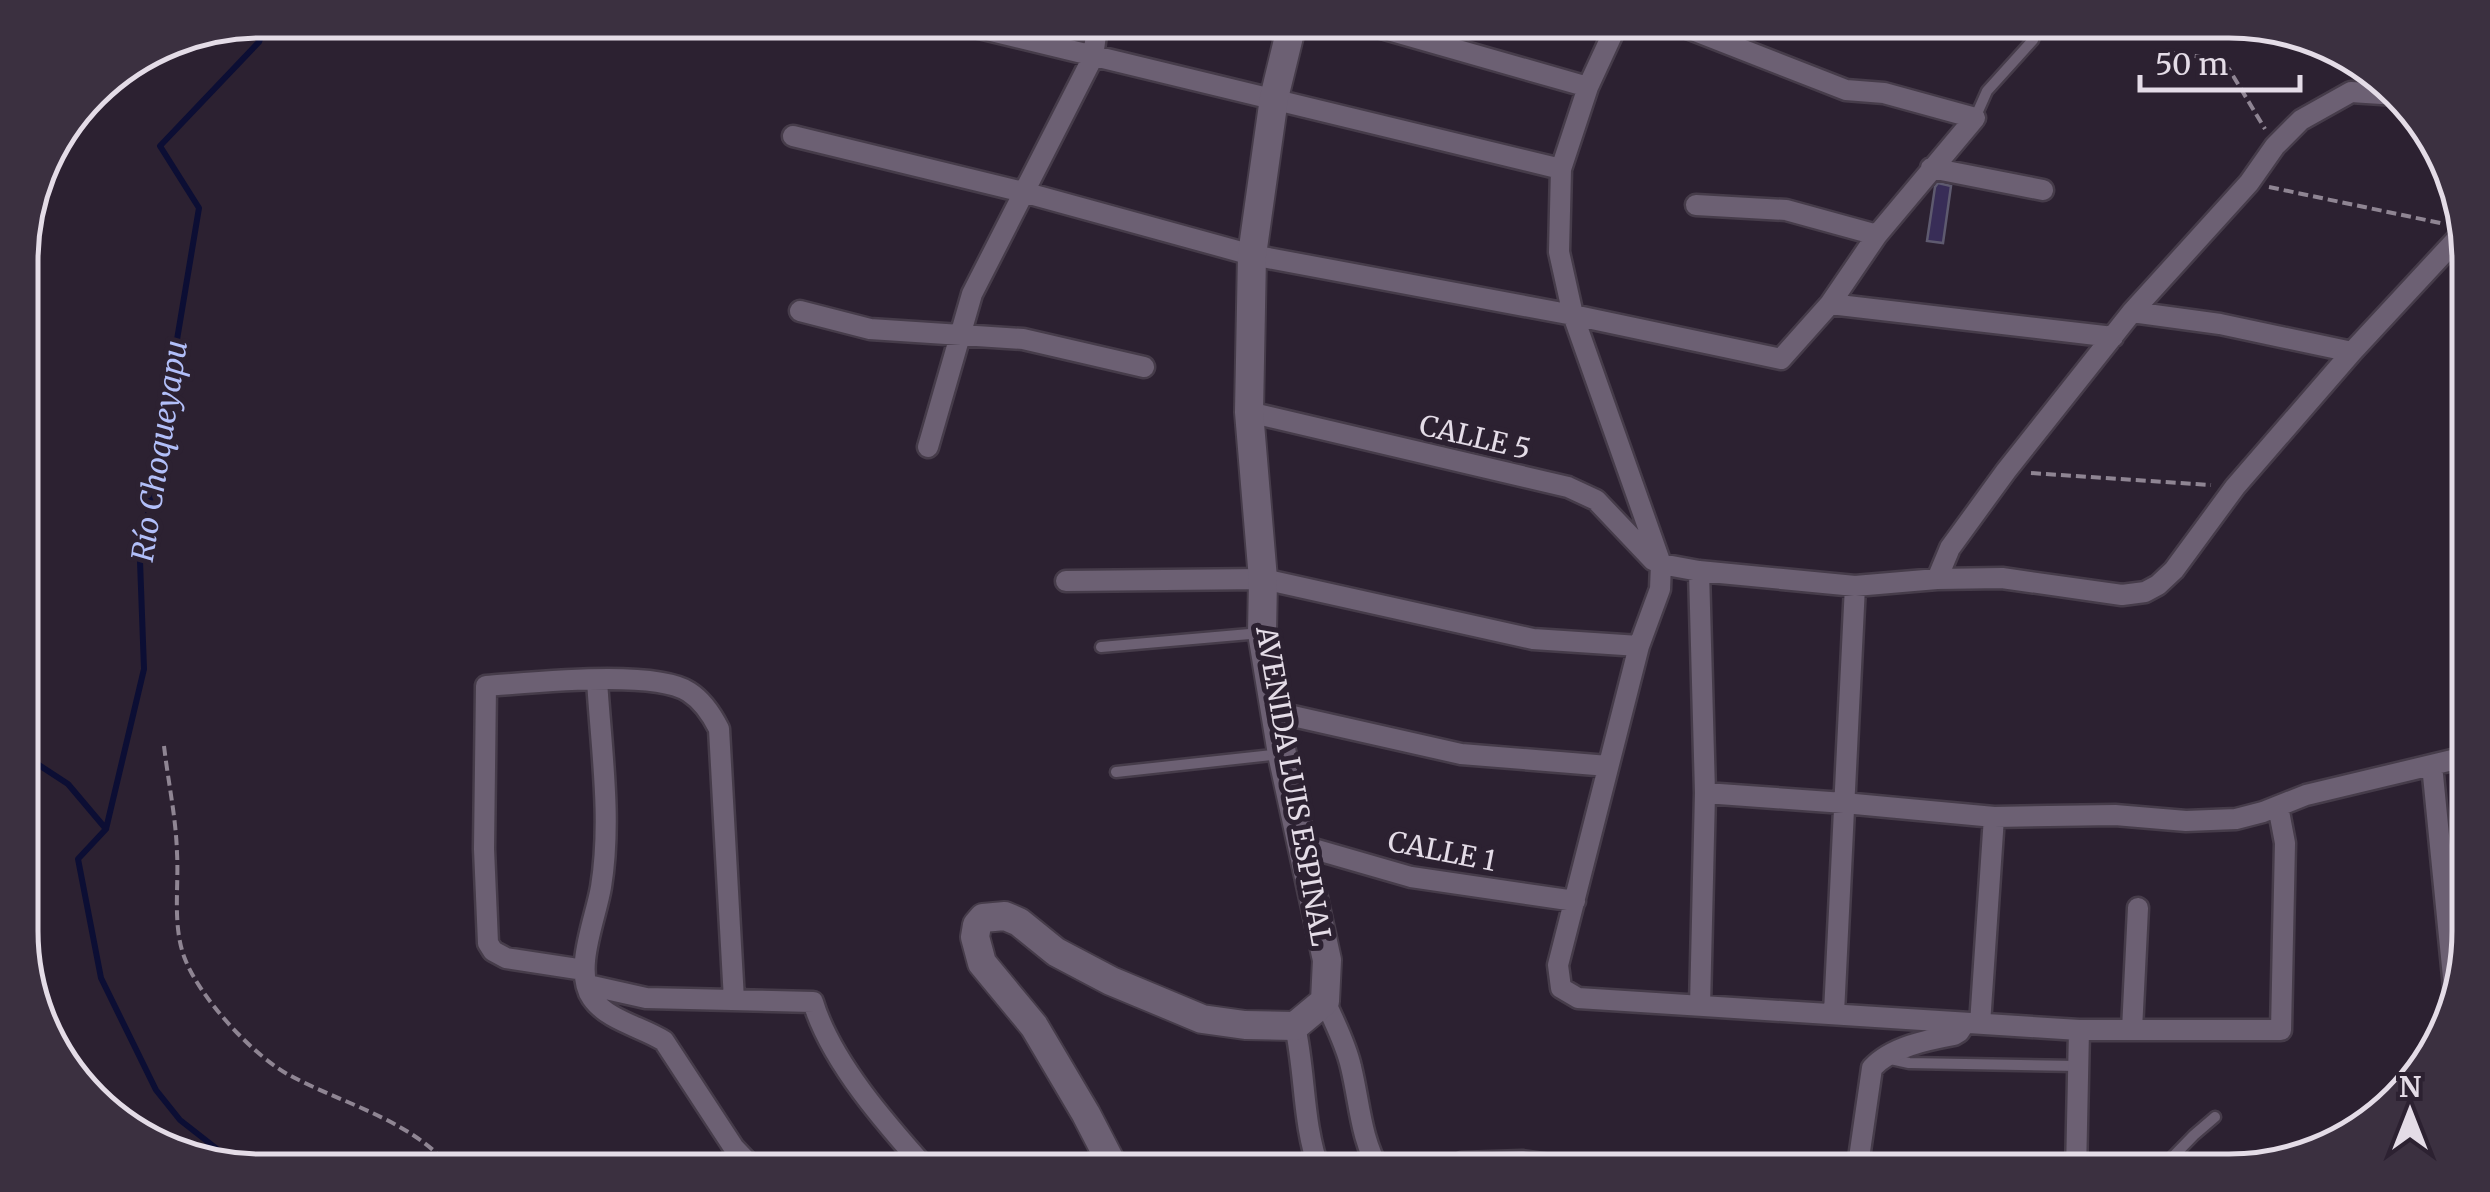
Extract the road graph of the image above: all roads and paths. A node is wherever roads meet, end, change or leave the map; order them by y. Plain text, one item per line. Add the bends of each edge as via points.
1 (1018, 38) edge
2 (1096, 38) edge
3 (1289, 38) edge
4 (1417, 38) edge
5 (1611, 38) edge
6 (1714, 38) edge
7 (2034, 38) edge
8 (2165, 52) dead end
9 (1093, 57) junction
10 (1588, 87) junction
11 (2376, 94) edge
12 (1274, 98) junction
13 (1974, 118) junction
14 (792, 136) dead end
15 (2274, 146) junction
16 (1932, 168) junction
17 (1561, 169) junction
18 (2249, 183) junction
19 (2044, 190) dead end
20 (1023, 192) junction
21 (1696, 205) dead end
22 (2449, 224) edge
23 (1876, 235) junction
24 (2451, 245) edge
25 (1252, 255) junction
26 (1830, 304) junction
27 (800, 310) dead end
28 (2132, 312) junction
29 (1573, 315) junction
30 (960, 335) junction
31 (2112, 337) junction
32 (2352, 352) junction
33 (1144, 368) dead end
34 (1249, 412) junction
35 (928, 447) dead end
36 (2006, 471) junction
37 (2235, 487) junction
38 (1661, 564) junction
39 (1699, 571) junction
40 (1263, 578) junction
41 (1937, 579) junction
42 (1066, 581) dead end
43 (1855, 586) junction
44 (1262, 632) junction
45 (1638, 646) junction
46 (1101, 647) dead end
47 (596, 680) junction
48 (1276, 712) junction
49 (164, 746) dead end
50 (1282, 754) junction
51 (2452, 760) edge
52 (2432, 764) junction
53 (1608, 766) junction
54 (1116, 772) dead end
55 (1705, 793) junction
56 (1844, 803) junction
57 (2278, 806) junction
58 (1994, 817) junction
59 (1300, 846) junction
60 (1575, 901) junction
61 (2138, 908) dead end
62 (2451, 958) edge
63 (586, 978) junction
64 (734, 1000) junction
65 (1325, 1001) junction
66 (1700, 1006) junction
67 (1834, 1013) junction
68 (1972, 1024) junction
69 (1295, 1026) junction
70 (2079, 1030) junction
71 (2132, 1030) junction
72 (1886, 1058) junction
73 (2078, 1066) junction
74 (2215, 1117) dead end
75 (437, 1154) edge
76 (740, 1154) edge
77 (914, 1154) edge
78 (1107, 1154) edge
79 (1315, 1154) edge
80 (1371, 1154) edge
81 (1859, 1154) edge
82 (2076, 1154) edge
83 (2176, 1154) edge

1 - 9 street
2 - 9 street
3 - 12 street, AVENIDA LUIS ESPINAL
4 - 10 street
5 - 10 street
6 - 13 street via 1846,90 1884,93
7 - 13 lane via 1986,91
8 - 15 path via 2209,58 2229,69
9 - 12 street
9 - 20 street
10 - 17 street
11 - 15 street via 2351,92 2301,120
12 - 17 street
12 - 25 street, AVENIDA LUIS ESPINAL
13 - 16 street
14 - 20 street
15 - 18 street
16 - 19 street
16 - 23 street
17 - 29 street via 1559,252
18 - 22 path
18 - 28 street
20 - 25 street
20 - 30 street via 972,294
21 - 23 street via 1786,210
23 - 26 street
24 - 32 street
25 - 29 street
25 - 34 street, AVENIDA LUIS ESPINAL
26 - 29 street via 1781,358
26 - 31 street
27 - 30 street via 870,330
28 - 31 street
28 - 32 street
29 - 38 street
30 - 33 street via 1023,339
30 - 35 street
31 - 36 street
32 - 37 street
34 - 38 street, CALLE 5 via 1568,487 1596,500
34 - 40 street, AVENIDA LUIS ESPINAL
36 - 37 path
36 - 41 street via 1957,537
37 - 41 street via 2174,570 2145,592 2122,595 2002,578
38 - 39 street
38 - 45 street via 1660,588
39 - 43 street
39 - 55 street
40 - 42 street
40 - 44 street, AVENIDA LUIS ESPINAL
40 - 45 street via 1533,639
41 - 43 street
43 - 56 street
44 - 46 lane
44 - 48 street, AVENIDA LUIS ESPINAL
45 - 53 street
47 - 63 street via 604,849
47 - 63 street via 486,686 488,943 506,958
47 - 64 street via 656,681 688,692 719,729
48 - 50 street, AVENIDA LUIS ESPINAL
48 - 53 street via 1462,754
49 - 75 path via 177,850 178,933 184,958 211,1002 288,1075 416,1137
50 - 54 lane
50 - 59 street, AVENIDA LUIS ESPINAL
51 - 52 street
52 - 57 street
52 - 62 street
53 - 60 street
55 - 56 street
55 - 66 street
56 - 58 street
56 - 67 street
57 - 58 street via 2236,819 2186,821
57 - 71 street via 2284,843 2282,1030
58 - 68 street
59 - 60 street, CALLE 1 via 1411,877
59 - 65 street, AVENIDA LUIS ESPINAL via 1326,960
60 - 66 street via 1558,965 1562,988 1578,998
61 - 71 street
63 - 64 street via 646,998
63 - 76 street via 591,997 606,1012 664,1041
64 - 77 street via 813,1002 846,1069
65 - 69 street
65 - 80 street via 1350,1064
66 - 67 street
67 - 68 street
68 - 70 street
68 - 72 street
69 - 78 street via 1202,1020 1097,974 1019,922 983,918 976,938 982,963 1034,1026
69 - 79 street
70 - 71 street
70 - 73 street
72 - 73 lane
72 - 81 street via 1870,1074
73 - 82 street
74 - 83 lane

